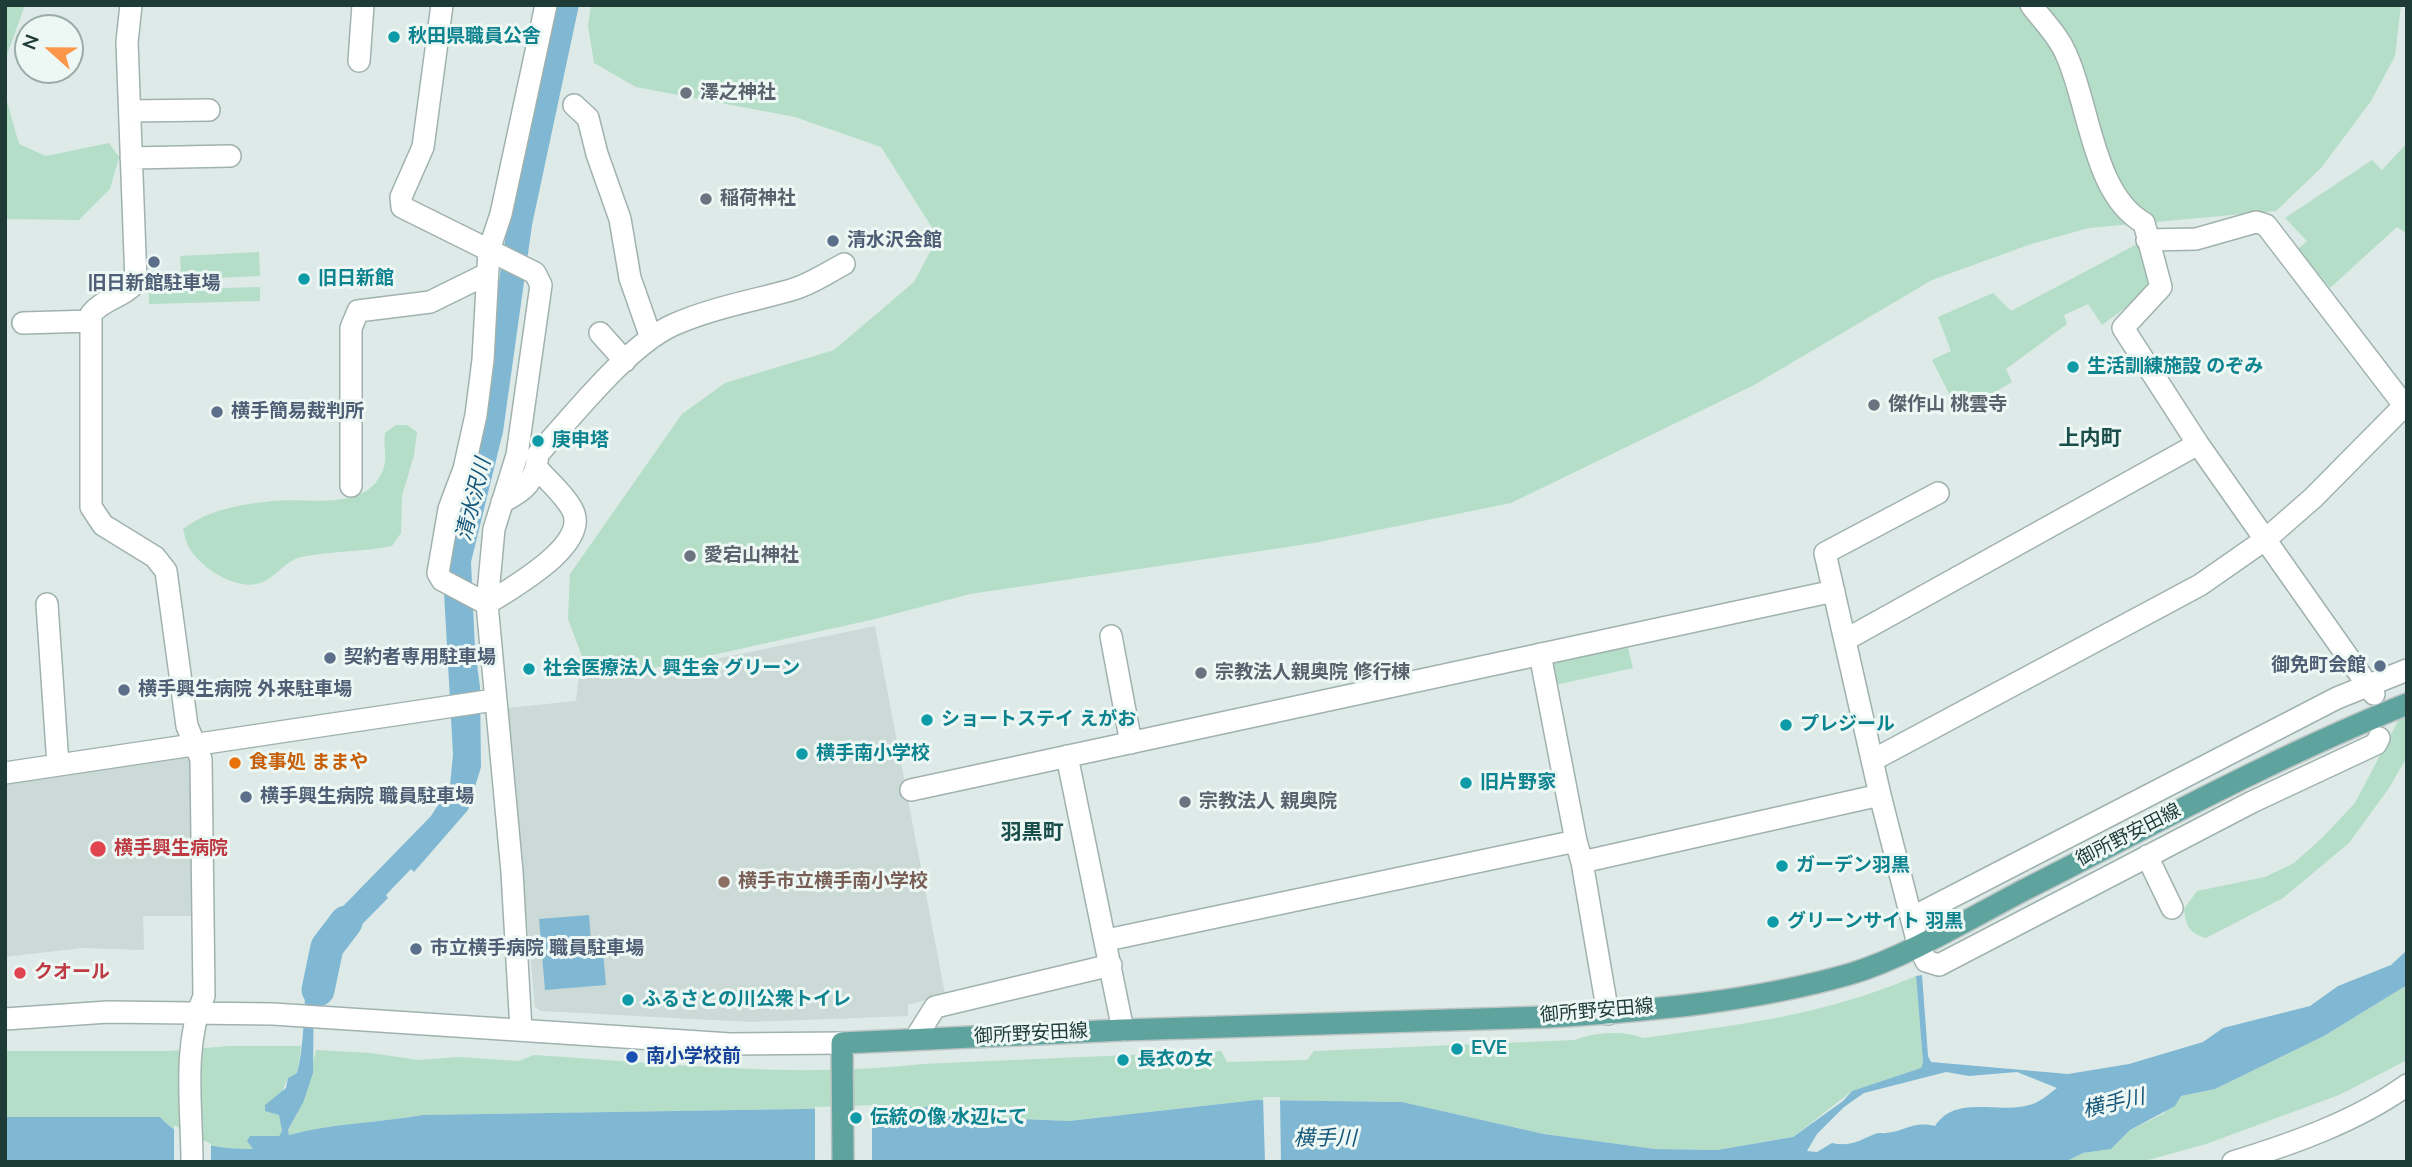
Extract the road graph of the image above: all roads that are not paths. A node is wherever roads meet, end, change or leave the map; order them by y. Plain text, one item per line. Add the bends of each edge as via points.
1 (131, 5) edge
2 (363, 5) edge
3 (442, 5) edge
4 (546, 5) edge
5 (2031, 5) edge
6 (359, 61) dead end
7 (574, 105) dead end
8 (209, 110) dead end
9 (130, 111) junction
10 (230, 156) dead end
11 (131, 158) junction
12 (2147, 240) junction
13 (493, 252) junction
14 (844, 264) dead end
15 (487, 274) junction
16 (91, 321) junction
17 (23, 323) dead end
18 (600, 332) dead end
19 (651, 338) junction
20 (625, 361) junction
21 (2406, 406) edge
22 (2198, 444) junction
23 (537, 468) junction
24 (351, 486) dead end
25 (1938, 493) dead end
26 (502, 502) junction
27 (2266, 539) junction
28 (1834, 591) junction
29 (482, 601) junction
30 (47, 604) dead end
31 (1111, 636) dead end
32 (1845, 639) junction
33 (1541, 654) junction
34 (2407, 670) edge
35 (2371, 690) junction
36 (489, 701) junction
37 (2407, 704) edge
38 (2379, 738) dead end
39 (195, 742) junction
40 (1131, 743) junction
41 (1067, 756) junction
42 (1873, 760) junction
43 (58, 765) junction
44 (5, 773) edge
45 (911, 790) dead end
46 (1880, 795) junction
47 (1576, 841) junction
48 (2147, 856) junction
49 (1582, 862) junction
50 (2172, 908) dead end
51 (1913, 917) junction
52 (1107, 940) junction
53 (1918, 944) junction
54 (1111, 965) junction
55 (197, 1012) junction
56 (1608, 1013) junction
57 (5, 1018) edge
58 (521, 1030) junction
59 (1123, 1030) junction
60 (915, 1039) junction
61 (842, 1043) junction
62 (2407, 1085) edge
63 (192, 1162) edge
64 (843, 1162) edge
65 (2234, 1162) edge

1 - 9 street
2 - 6 street
3 - 13 street via 423,147 401,197 402,207
4 - 13 street
5 - 12 street via 2066,52 2101,161 2127,214 2144,223
7 - 19 street via 588,118 620,219 630,278
8 - 9 street
9 - 11 street
10 - 11 street
11 - 16 street via 136,282 126,295 100,303
12 - 21 street via 2196,239 2256,222 2266,225
12 - 22 street via 2161,286 2123,328
13 - 15 street
13 - 26 street via 535,273 541,285 517,455
14 - 19 street via 793,289 748,299
15 - 24 street via 430,302 358,311 351,328
15 - 29 street via 476,415 449,509 439,581
16 - 17 street
16 - 39 street via 92,507 103,526 155,557 166,571 187,726
18 - 20 street
19 - 20 street
20 - 23 street via 538,454
21 - 27 street
22 - 27 street
22 - 32 street
23 - 26 street via 526,490
23 - 29 street via 574,511 569,540 552,560
25 - 28 street via 1825,553
26 - 29 street
27 - 35 street
27 - 42 street via 2200,585
28 - 32 street
28 - 33 street
29 - 36 street
30 - 43 street
31 - 40 street
32 - 42 street
33 - 40 street
33 - 47 street
34 - 35 street
35 - 51 street via 2208,763
36 - 39 street
36 - 58 street via 512,872
37 - 53 main road, 御所野安田線 via 2318,740
38 - 48 street via 2376,744
39 - 43 street
39 - 55 street via 201,759 204,996
40 - 41 street
41 - 45 street
41 - 52 street
42 - 46 street
43 - 44 street
46 - 49 street
46 - 51 street
47 - 49 street
47 - 52 street
48 - 50 street
48 - 53 street via 1939,965 1926,961
49 - 56 street
51 - 53 street
52 - 54 street
53 - 56 main road, 御所野安田線 via 1852,973 1803,985
54 - 59 street
54 - 60 street via 935,1007
55 - 57 street
55 - 58 street
55 - 63 street via 191,1058
56 - 59 main road, 御所野安田線
58 - 61 street via 730,1044
59 - 60 main road, 御所野安田線
60 - 61 main road, 御所野安田線
61 - 64 main road
62 - 65 street via 2380,1104

